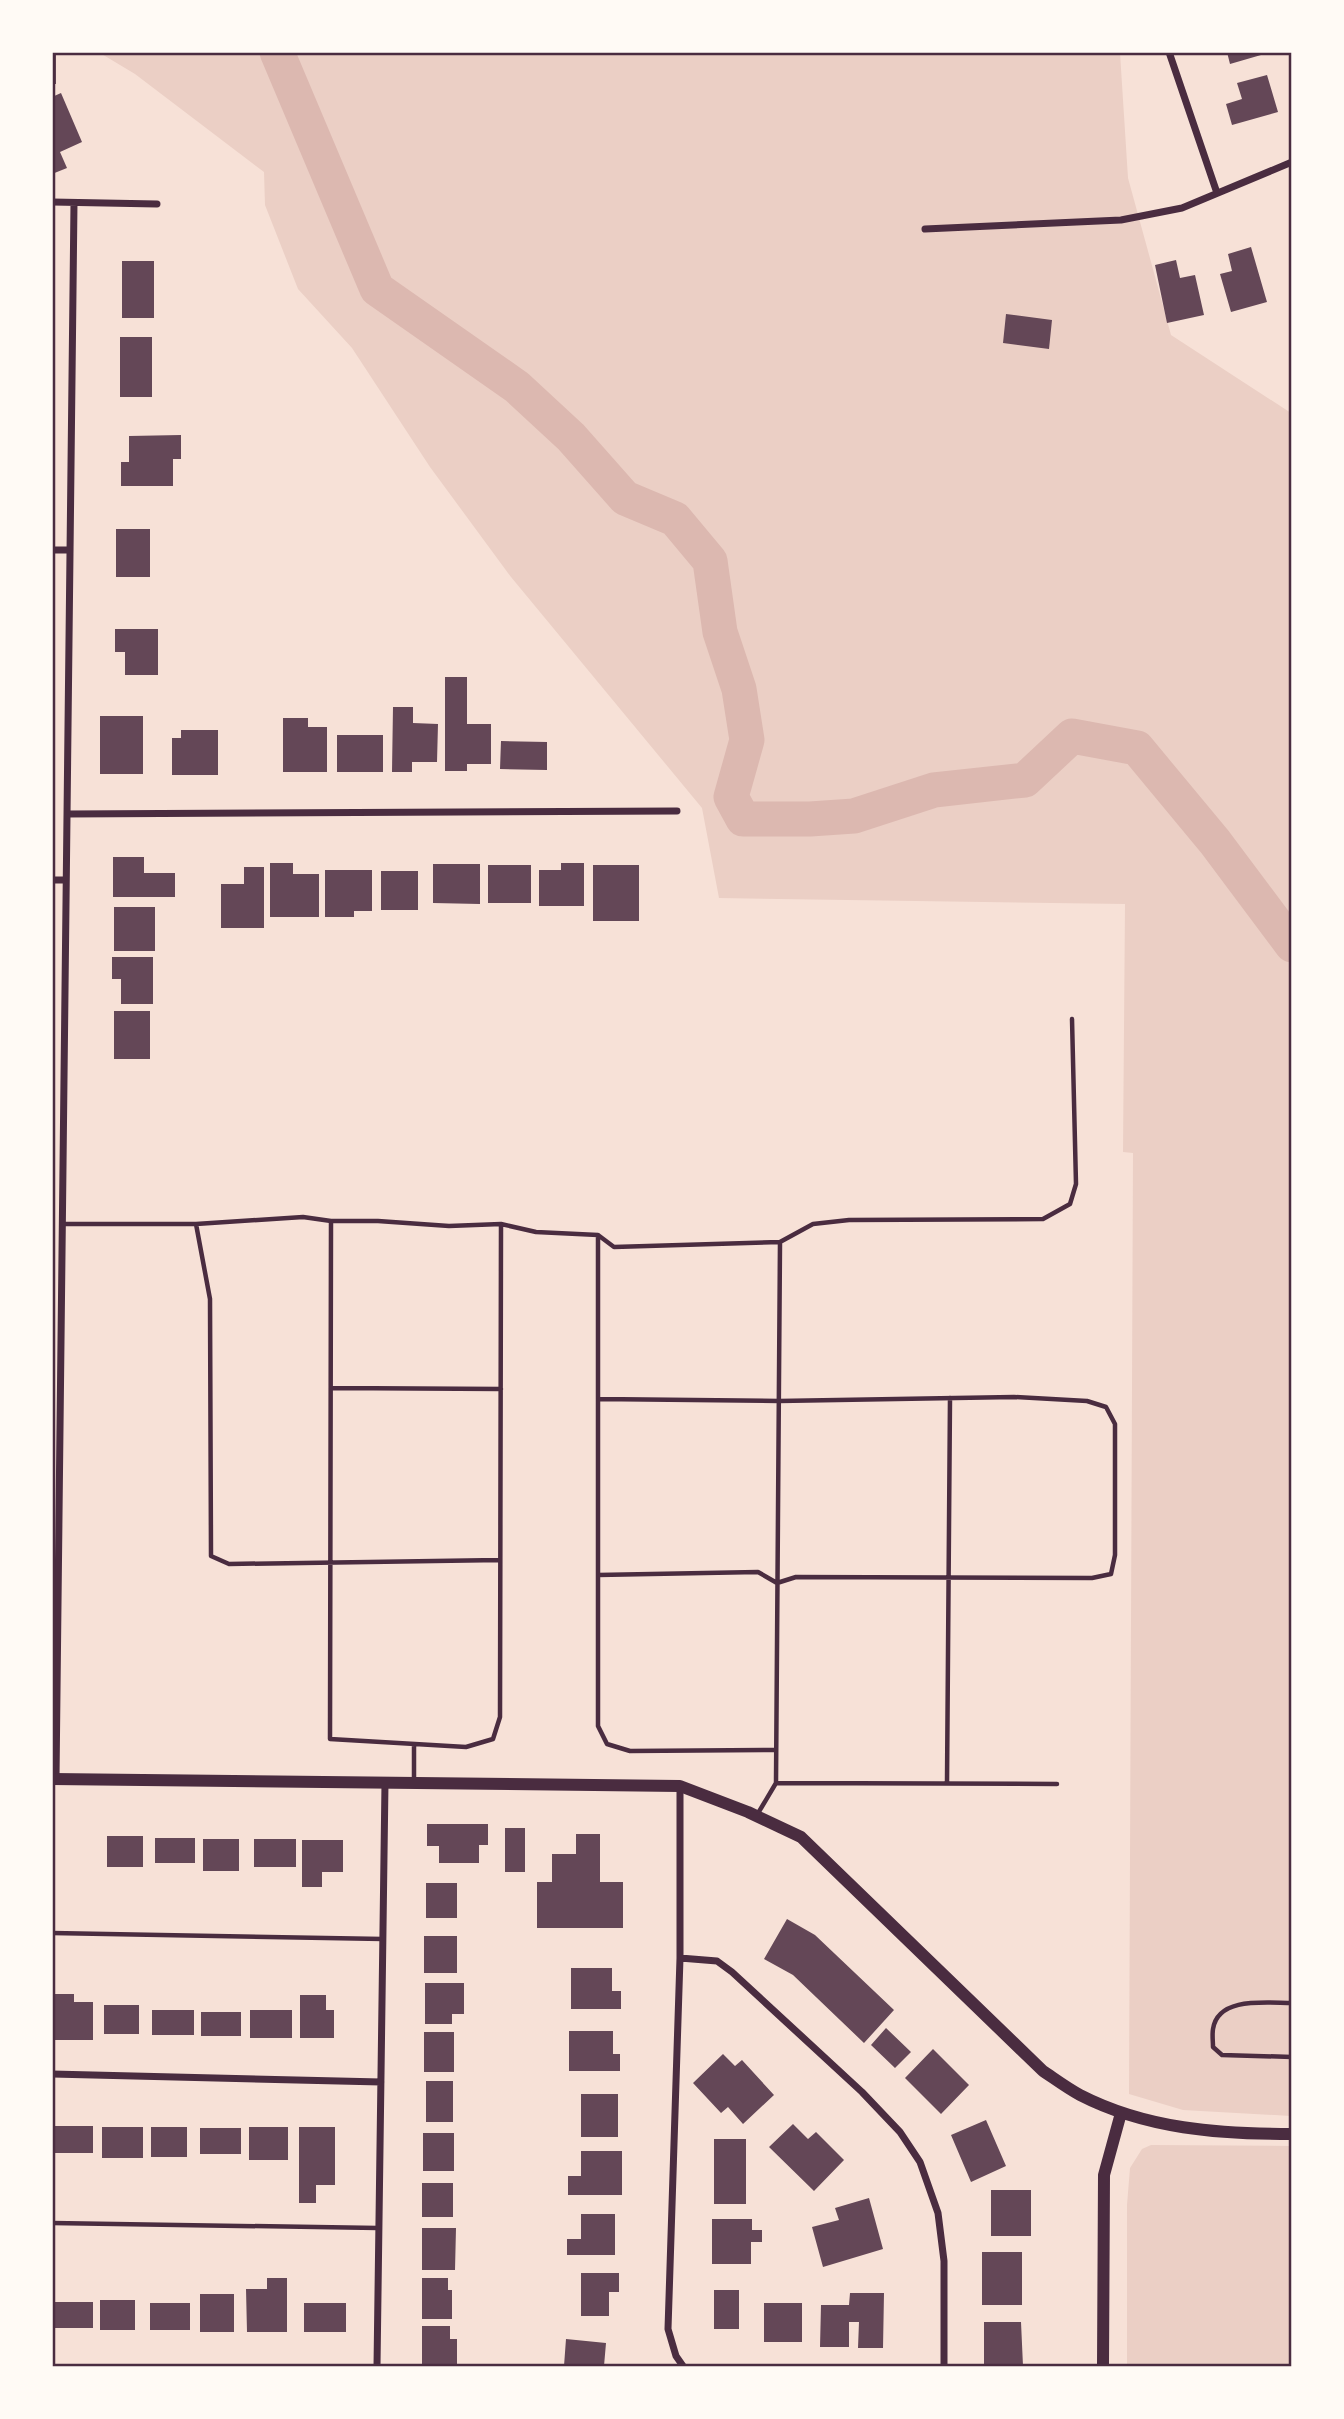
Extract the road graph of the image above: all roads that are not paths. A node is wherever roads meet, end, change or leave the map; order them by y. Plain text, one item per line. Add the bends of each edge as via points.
1 (1169, 52) edge
2 (1292, 162) edge
3 (1217, 193) junction
4 (52, 202) edge
5 (74, 202) junction
6 (158, 204) dead end
7 (925, 229) dead end
8 (52, 550) edge
9 (71, 551) junction
10 (677, 811) dead end
11 (67, 814) junction
12 (52, 880) edge
13 (66, 880) junction
14 (1072, 1019) dead end
15 (331, 1221) junction
16 (52, 1224) edge
17 (62, 1224) junction
18 (197, 1224) junction
19 (501, 1224) junction
20 (598, 1235) junction
21 (779, 1242) junction
22 (331, 1388) junction
23 (501, 1389) junction
24 (950, 1398) junction
25 (598, 1399) junction
26 (779, 1401) junction
27 (56, 1508) edge
28 (500, 1560) junction
29 (330, 1562) junction
30 (598, 1575) junction
31 (949, 1577) junction
32 (777, 1583) junction
33 (414, 1744) junction
34 (776, 1750) junction
35 (54, 1779) edge
36 (385, 1783) junction
37 (414, 1783) junction
38 (776, 1783) junction
39 (947, 1783) junction
40 (1057, 1784) dead end
41 (680, 1786) junction
42 (757, 1816) junction
43 (52, 1933) edge
44 (383, 1939) junction
45 (680, 1958) junction
46 (1292, 2003) edge
47 (1292, 2057) edge
48 (52, 2074) edge
49 (381, 2082) junction
50 (1121, 2113) junction
51 (1292, 2134) edge
52 (52, 2223) edge
53 (379, 2228) junction
54 (377, 2367) edge
55 (683, 2367) edge
56 (944, 2367) edge
57 (1103, 2367) edge

1 - 3 street
2 - 3 street
3 - 7 street via 1182,208 1121,220
4 - 5 street
5 - 6 street
5 - 9 street
8 - 9 street
9 - 11 street
10 - 11 street
11 - 13 street
12 - 13 street
13 - 17 street
14 - 21 lane via 1076,1184 1070,1204 1042,1219 813,1224
15 - 18 lane via 303,1217
15 - 19 lane
15 - 22 lane
16 - 17 street
17 - 18 lane
17 - 27 street
18 - 29 lane via 210,1299 211,1556 229,1564
19 - 20 lane via 536,1232
19 - 23 lane
20 - 21 lane via 614,1247
20 - 25 lane
21 - 26 lane
22 - 23 lane
22 - 29 lane
23 - 28 lane
24 - 26 lane
24 - 31 lane
24 - 31 lane via 1087,1401 1107,1408 1115,1424 1115,1555 1111,1574 1092,1578
25 - 26 lane
25 - 30 lane
26 - 32 lane
27 - 35 street
28 - 29 lane
28 - 33 lane via 500,1717 492,1739 466,1747
29 - 33 lane via 330,1739
30 - 32 lane via 758,1572
30 - 34 lane via 598,1726 607,1744 629,1751
31 - 32 lane via 796,1577
31 - 39 lane
32 - 34 lane
33 - 37 lane
34 - 38 lane
35 - 36 street
36 - 37 street
36 - 44 street
37 - 41 street
38 - 39 lane
38 - 42 lane
39 - 40 lane
41 - 42 street
41 - 45 street
42 - 50 street via 801,1837 1043,2071 1078,2094
43 - 44 lane
44 - 49 street
45 - 55 street via 667,2329
45 - 56 street via 717,1961 732,1972 862,2092 900,2132 920,2162 938,2213 944,2261
46 - 47 lane via 1239,2004 1221,2012 1213,2028 1213,2047 1222,2054
48 - 49 street
49 - 53 street
50 - 51 street via 1234,2134
50 - 57 street via 1104,2175
52 - 53 lane
53 - 54 street

